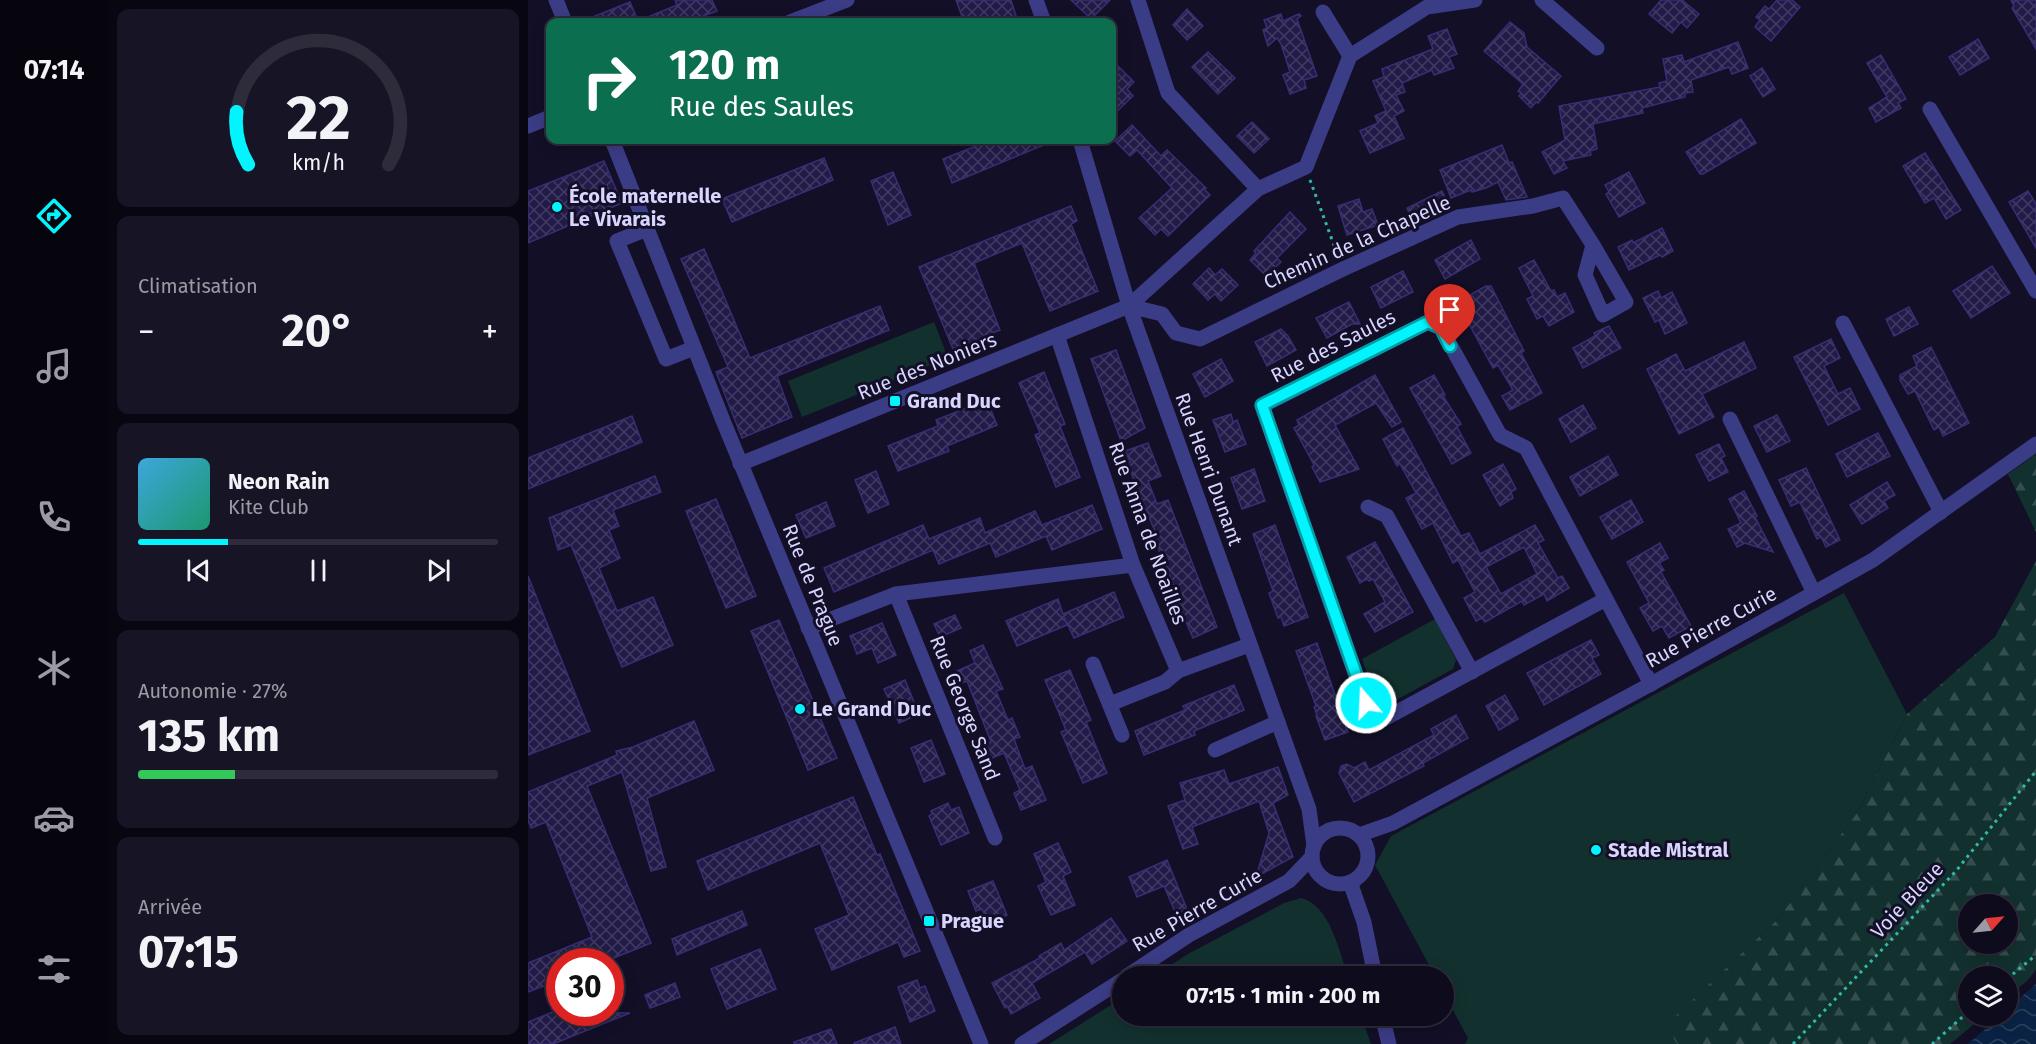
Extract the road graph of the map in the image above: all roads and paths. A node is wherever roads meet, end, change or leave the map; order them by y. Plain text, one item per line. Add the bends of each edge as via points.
1 (556, 0) edge
2 (844, 0) edge
3 (1036, 0) edge
4 (1138, 0) edge
5 (1475, 0) edge
6 (1542, 0) edge
7 (1323, 12) dead end
8 (563, 18) edge
9 (800, 18) edge
10 (1043, 18) edge
11 (1597, 48) dead end
12 (1350, 56) junction
13 (1930, 109) dead end
14 (546, 119) edge
15 (528, 126) edge
16 (614, 144) edge
17 (1081, 144) edge
18 (1306, 168) junction
19 (1258, 189) junction
20 (647, 229) junction
21 (1593, 244) dead end
22 (1343, 269) junction
23 (2036, 291) edge
24 (1129, 306) junction
25 (1843, 323) dead end
26 (1057, 336) junction
27 (694, 348) junction
28 (1730, 419) dead end
29 (2036, 444) edge
30 (740, 464) junction
31 (1368, 507) dead end
32 (1941, 512) junction
33 (1133, 565) junction
34 (1814, 593) junction
35 (896, 594) junction
36 (1606, 599) junction
37 (808, 628) junction
38 (1250, 645) junction
39 (1093, 663) dead end
40 (1178, 671) junction
41 (1472, 672) junction
42 (1651, 684) junction
43 (1110, 704) junction
44 (1278, 722) junction
45 (1122, 735) dead end
46 (1215, 750) dead end
47 (2036, 771) edge
48 (1310, 809) junction
49 (1393, 823) junction
50 (1330, 829) junction
51 (1359, 835) junction
52 (995, 838) dead end
53 (1313, 851) junction
54 (1368, 851) junction
55 (1323, 878) junction
56 (1289, 881) junction
57 (1350, 882) junction
58 (2036, 955) edge
59 (1142, 966) edge
60 (1373, 966) edge
61 (2018, 970) edge
62 (1112, 986) edge
63 (1958, 1021) edge
64 (1384, 1026) edge
65 (981, 1044) edge
66 (1022, 1044) edge
67 (1389, 1044) edge
68 (1793, 1044) edge
69 (1932, 1044) edge

1 - 8 street
2 - 9 street
3 - 10 street
4 - 19 street via 1168,93
5 - 12 street via 1426,7
6 - 11 street
7 - 12 street
12 - 18 street
13 - 23 street
14 - 15 street
16 - 20 street, Rue de Prague
17 - 24 street, Rue Henri Dunant
18 - 19 street, Rue des Noniers
18 - 22 path
19 - 24 street, Rue des Noniers
20 - 27 street, Rue de Prague
20 - 27 street via 617,241 666,359
21 - 22 street, Chemin de la Chapelle via 1563,198 1458,217
22 - 24 street, Chemin de la Chapelle via 1200,339 1176,333 1162,314
24 - 26 street, Rue des Noniers
24 - 38 street, Rue Henri Dunant
25 - 32 street
26 - 30 street, Rue des Noniers
26 - 33 street, Rue Anna de Noailles
27 - 30 street, Rue de Prague
28 - 34 street
29 - 32 street, Rue Pierre Curie
30 - 37 street, Rue de Prague
31 - 41 street via 1387,516
32 - 34 street, Rue Pierre Curie via 1873,560
33 - 35 street
33 - 40 street, Rue Anna de Noailles
34 - 42 street, Rue Pierre Curie
35 - 37 street
35 - 52 street, Rue George Sand
36 - 41 street, Rue des Saules
36 - 41 street, Rue des Saules via 1526,448 1500,435 1441,328 1428,322 1262,405 1373,725
36 - 42 street, Rue des Saules
37 - 65 street, Rue de Prague
38 - 40 street
38 - 44 street, Rue Henri Dunant
39 - 43 street
40 - 43 street via 1165,682
42 - 49 street, Rue Pierre Curie
43 - 45 street
44 - 46 street
44 - 48 street, Rue Henri Dunant
47 - 68 path, Voie Bleue via 1956,871
48 - 50 street, Rue Henri Dunant
48 - 53 street, Rue Henri Dunant
49 - 51 street, Rue Pierre Curie
49 - 54 street, Rue Pierre Curie
50 - 51 street via 1345,828
50 - 53 street via 1323,833
51 - 54 street
53 - 55 street via 1314,865
53 - 56 street, Rue Pierre Curie
54 - 57 street via 1364,870
55 - 56 street, Rue Pierre Curie
55 - 57 street via 1332,883
56 - 59 street, Rue Pierre Curie via 1189,935
57 - 60 street
58 - 61 path
62 - 66 street, Rue Pierre Curie
63 - 69 path
64 - 67 street

